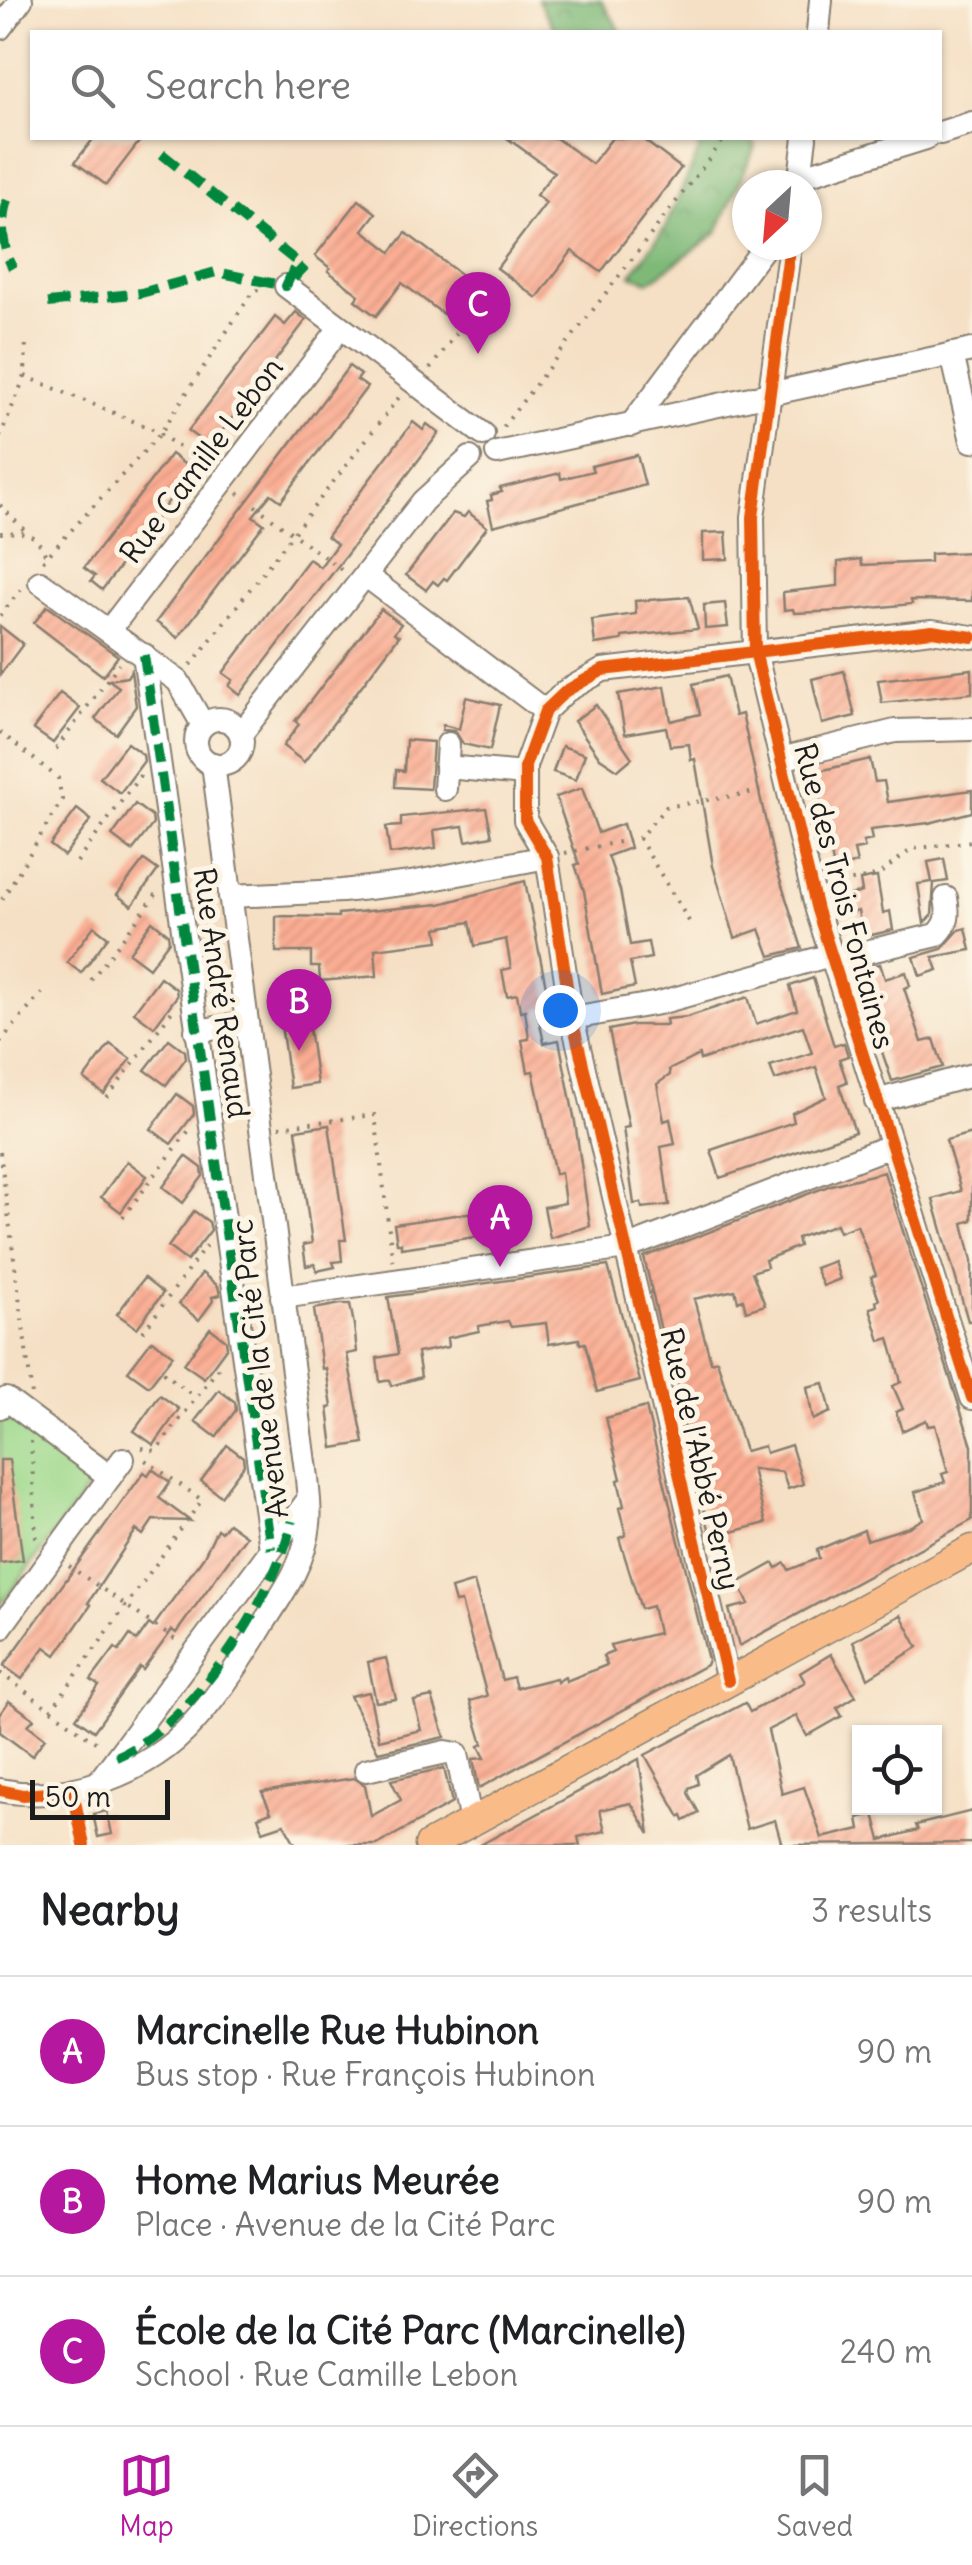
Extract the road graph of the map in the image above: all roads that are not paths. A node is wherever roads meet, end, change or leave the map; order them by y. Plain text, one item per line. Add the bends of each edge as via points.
1 (21, 0) edge
2 (821, 0) edge
3 (0, 28) edge
4 (818, 30) edge
5 (972, 123) edge
6 (942, 132) edge
7 (805, 140) edge
8 (920, 140) edge
9 (801, 170) edge
10 (822, 173) edge
11 (755, 260) edge
12 (788, 260) edge
13 (286, 286) road end
14 (340, 328) junction
15 (962, 352) edge
16 (769, 394) junction
17 (631, 425) junction
18 (491, 442) junction
19 (972, 442) edge
20 (362, 579) junction
21 (33, 580) road end
22 (110, 630) junction
23 (972, 637) edge
24 (138, 651) junction
25 (755, 651) junction
26 (546, 711) junction
27 (203, 725) junction
28 (972, 729) edge
29 (240, 734) junction
30 (781, 759) junction
31 (213, 764) junction
32 (446, 767) dead end
33 (524, 774) junction
34 (546, 857) junction
35 (230, 896) junction
36 (946, 898) dead end
37 (832, 958) junction
38 (572, 1018) junction
39 (247, 1024) junction
40 (196, 1031) junction
41 (972, 1075) edge
42 (876, 1101) junction
43 (890, 1146) junction
44 (626, 1248) junction
45 (282, 1296) junction
46 (241, 1338) joint
47 (972, 1398) edge
48 (3, 1403) edge
49 (308, 1500) junction
50 (272, 1549) junction
51 (972, 1549) edge
52 (0, 1628) edge
53 (728, 1681) junction
54 (366, 1770) dead end
55 (98, 1782) junction
56 (0, 1790) edge
57 (472, 1822) junction
58 (430, 1845) edge

1 - 3 street
2 - 4 street
5 - 6 street
7 - 9 street
8 - 10 street
11 - 17 street
12 - 16 street, Rue des Trois Fontaines
13 - 14 street
14 - 18 street
14 - 22 street, Rue Camille Lebon
15 - 16 street
15 - 19 street
16 - 17 street
16 - 25 street, Rue des Trois Fontaines via 753,517
17 - 18 street
18 - 20 street via 469,442 470,458 423,500
20 - 26 street
20 - 29 street
21 - 22 street
22 - 24 street
23 - 25 street via 932,631
24 - 27 street via 178,681
24 - 40 street, Rue André Renaud
25 - 26 street via 603,670
25 - 30 street, Rue des Trois Fontaines
26 - 33 street
27 - 29 street via 224,719
27 - 31 street via 198,751
28 - 30 street via 896,730
29 - 31 street via 238,754
30 - 37 street, Rue des Trois Fontaines
31 - 35 street, Avenue de la Cité Parc
32 - 33 street
33 - 34 street, Rue de l’Abbé Perny via 525,820
34 - 35 street via 411,883
34 - 38 street, Rue de l’Abbé Perny
35 - 39 street, Avenue de la Cité Parc
36 - 37 street via 946,927 936,935
37 - 38 street
37 - 42 street, Rue des Trois Fontaines
38 - 44 street, Rue de l’Abbé Perny
39 - 40 street
39 - 45 street, Avenue de la Cité Parc
40 - 46 street, Rue André Renaud
41 - 42 street
42 - 43 street, Rue des Trois Fontaines
43 - 44 street
43 - 47 street, Rue des Trois Fontaines
44 - 45 street
44 - 53 street, Rue de l’Abbé Perny
45 - 49 street, Avenue de la Cité Parc
46 - 50 street, Avenue de la Cité Parc
48 - 52 street via 121,1462
49 - 50 street
49 - 55 street, Avenue de la Cité Parc via 310,1526 294,1576 239,1664 192,1724 149,1759
50 - 55 street
51 - 53 main road
53 - 57 main road
54 - 57 street via 457,1754
55 - 56 street, Avenue de la Cité Parc via 72,1791
57 - 58 main road

